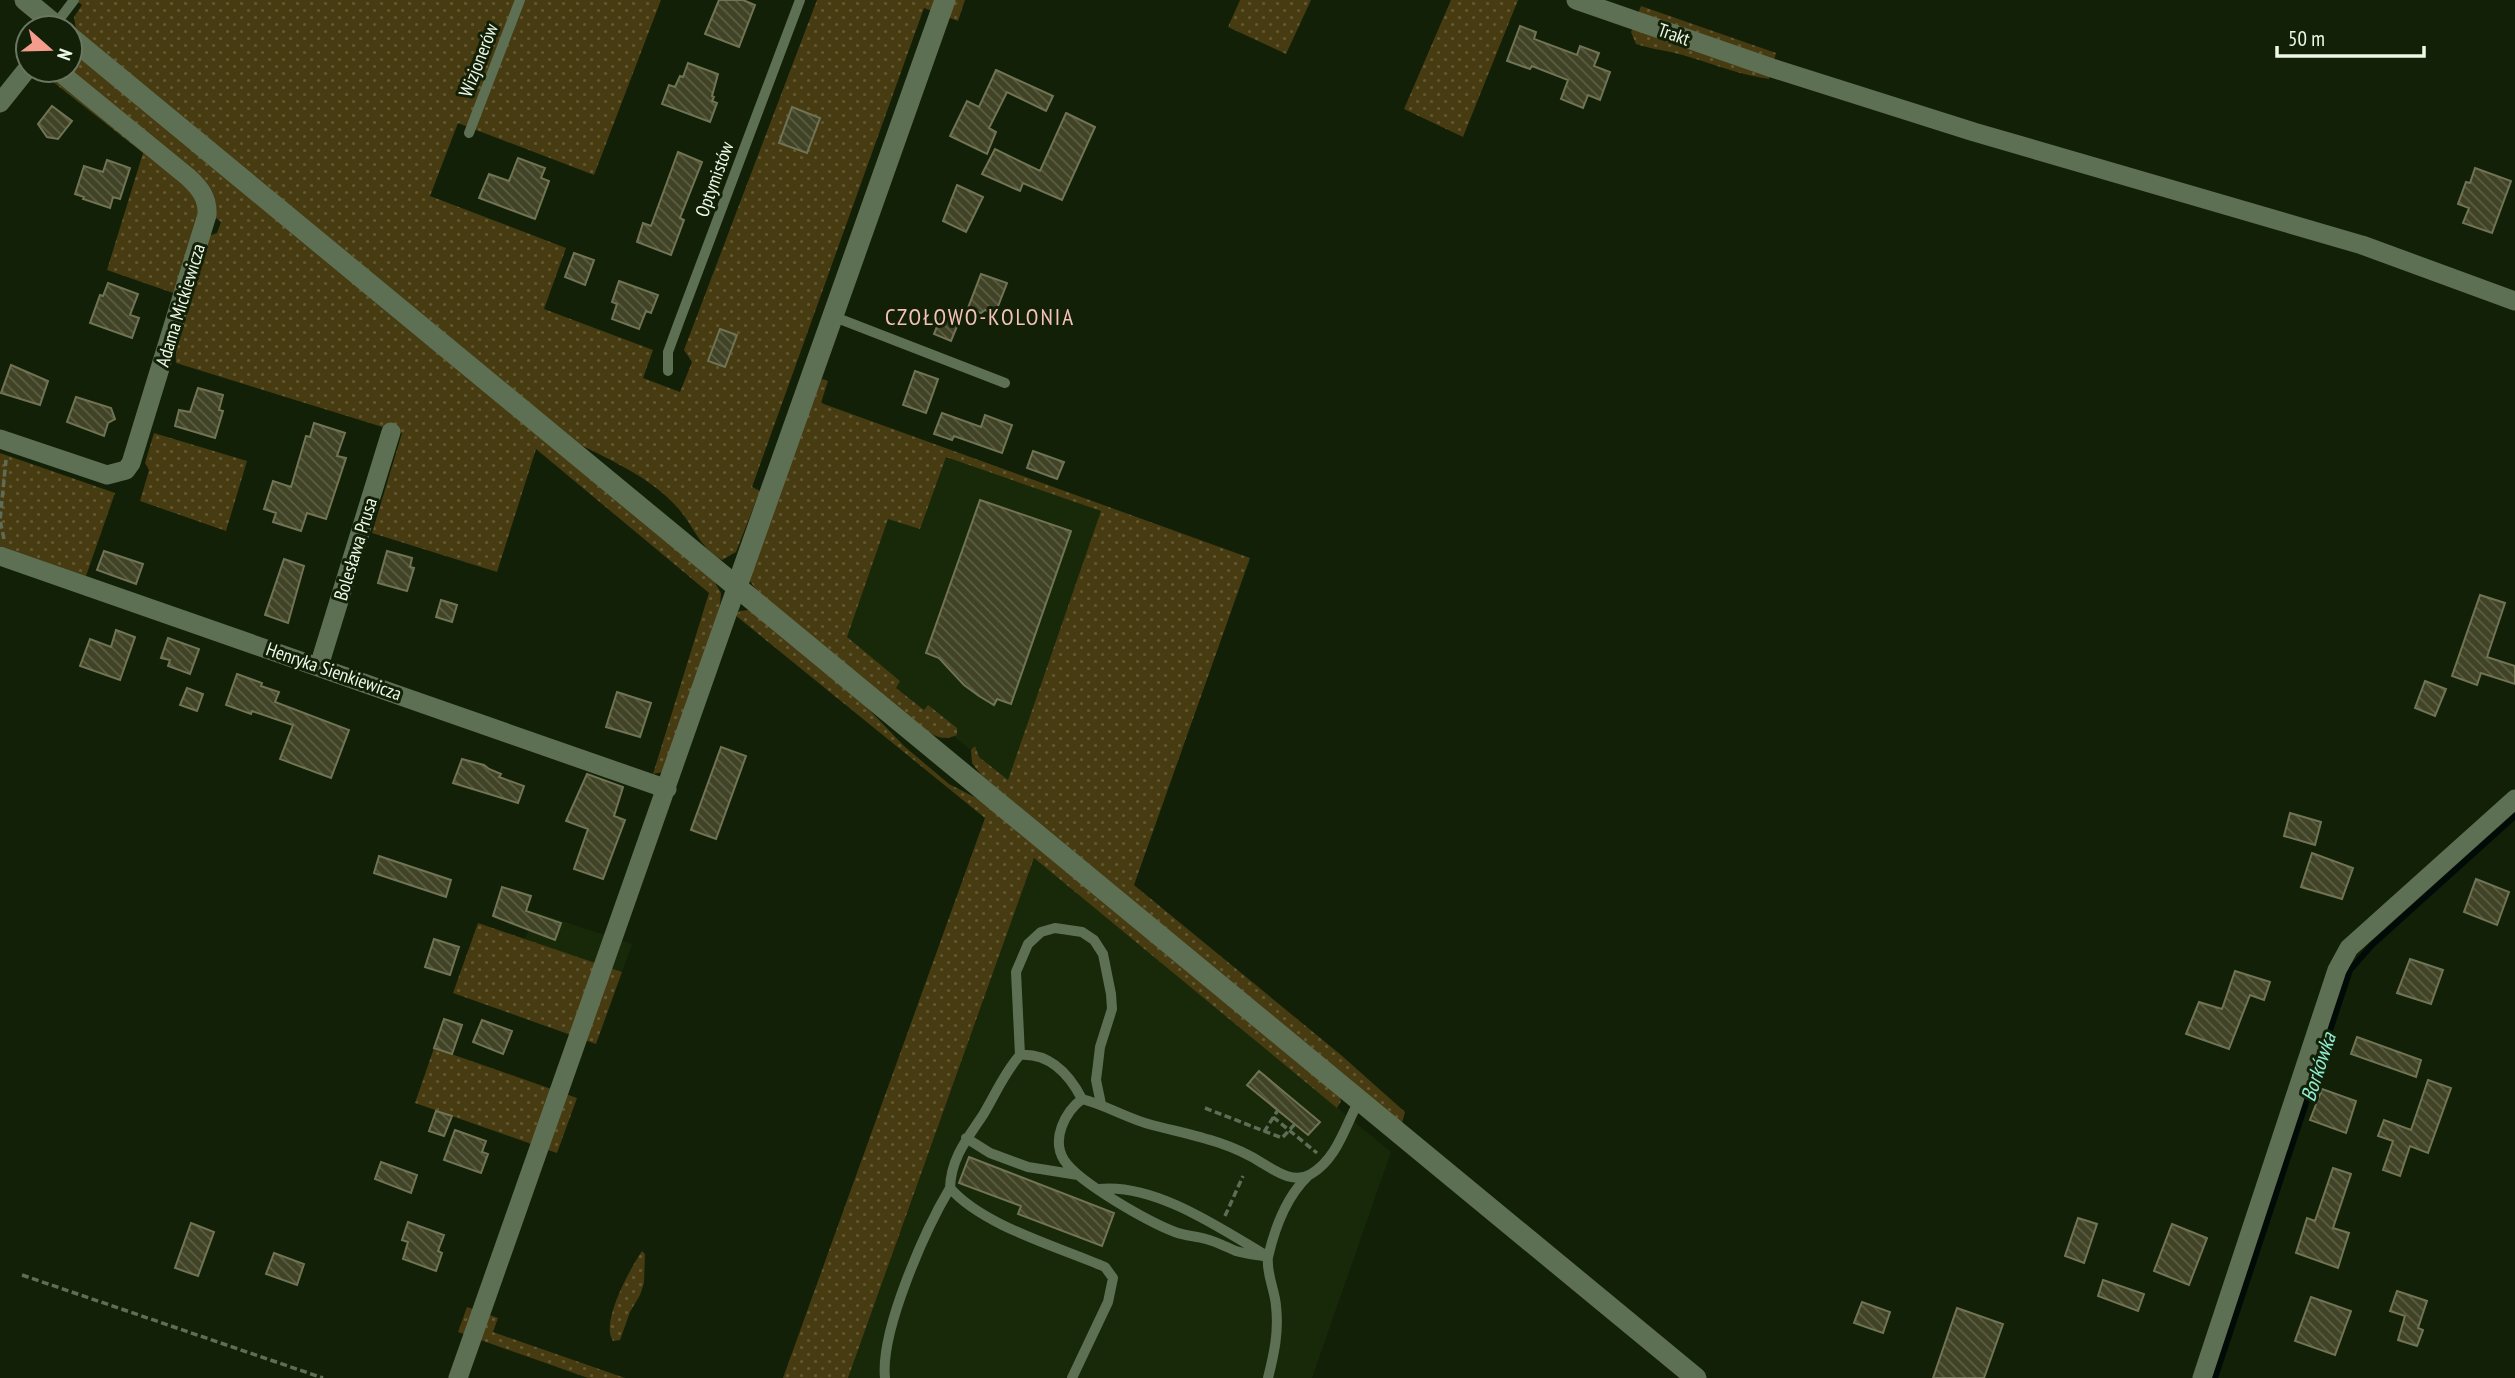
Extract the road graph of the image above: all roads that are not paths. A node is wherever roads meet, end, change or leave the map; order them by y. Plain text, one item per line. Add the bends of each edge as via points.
1 (24, 0) edge
2 (520, 0) edge
3 (800, 0) edge
4 (945, 0) edge
5 (1576, 0) edge
6 (40, 14) edge
7 (84, 51) edge
8 (15, 84) edge
9 (74, 84) edge
10 (0, 103) edge
11 (470, 133) dead end
12 (2515, 301) edge
13 (832, 316) junction
14 (668, 372) dead end
15 (1005, 383) dead end
16 (391, 432) dead end
17 (3, 440) edge
18 (6, 558) edge
19 (737, 586) junction
20 (319, 666) junction
21 (667, 789) junction
22 (2515, 799) edge
23 (1020, 1055) junction
24 (1082, 1099) junction
25 (1360, 1100) junction
26 (1101, 1104) junction
27 (966, 1138) junction
28 (1078, 1175) junction
29 (1309, 1175) junction
30 (950, 1188) junction
31 (1099, 1189) junction
32 (1268, 1257) junction
33 (458, 1378) edge
34 (885, 1378) edge
35 (1072, 1378) edge
36 (1268, 1378) edge
37 (1696, 1378) edge
38 (2202, 1378) edge

1 - 6 main road
2 - 11 lane, Wizjonerów
3 - 14 lane, Optymistów via 668,352
4 - 13 main road
5 - 12 street, Trakt via 1974,132 2362,245
7 - 19 main road
8 - 10 street
9 - 17 street, Adama Mickiewicza via 188,177 204,195 207,215 126,470 107,475
13 - 15 lane
13 - 19 main road
16 - 20 street, Bolesława Prusa
18 - 20 street, Henryka Sienkiewicza
19 - 21 street
19 - 25 main road
20 - 21 street, Henryka Sienkiewicza
21 - 33 street
22 - 38 street via 2348,948
23 - 24 lane via 1049,1060
23 - 26 lane via 1016,972 1028,944 1041,932 1083,932 1103,954 1111,994 1112,1009 1096,1080
23 - 27 lane
24 - 26 lane
24 - 28 lane via 1070,1108 1059,1140 1063,1159
25 - 29 lane via 1337,1148
25 - 37 main road
26 - 29 lane via 1151,1125 1191,1133 1247,1153 1291,1178
27 - 28 lane via 1028,1167
27 - 30 lane via 950,1174
28 - 31 lane
29 - 32 lane via 1286,1204
30 - 34 lane via 932,1218 889,1334
30 - 35 lane via 960,1200 987,1216 1105,1267 1113,1278 1108,1302
31 - 32 lane via 1145,1220 1179,1234
31 - 32 lane via 1115,1187 1160,1199
32 - 36 lane via 1278,1334

